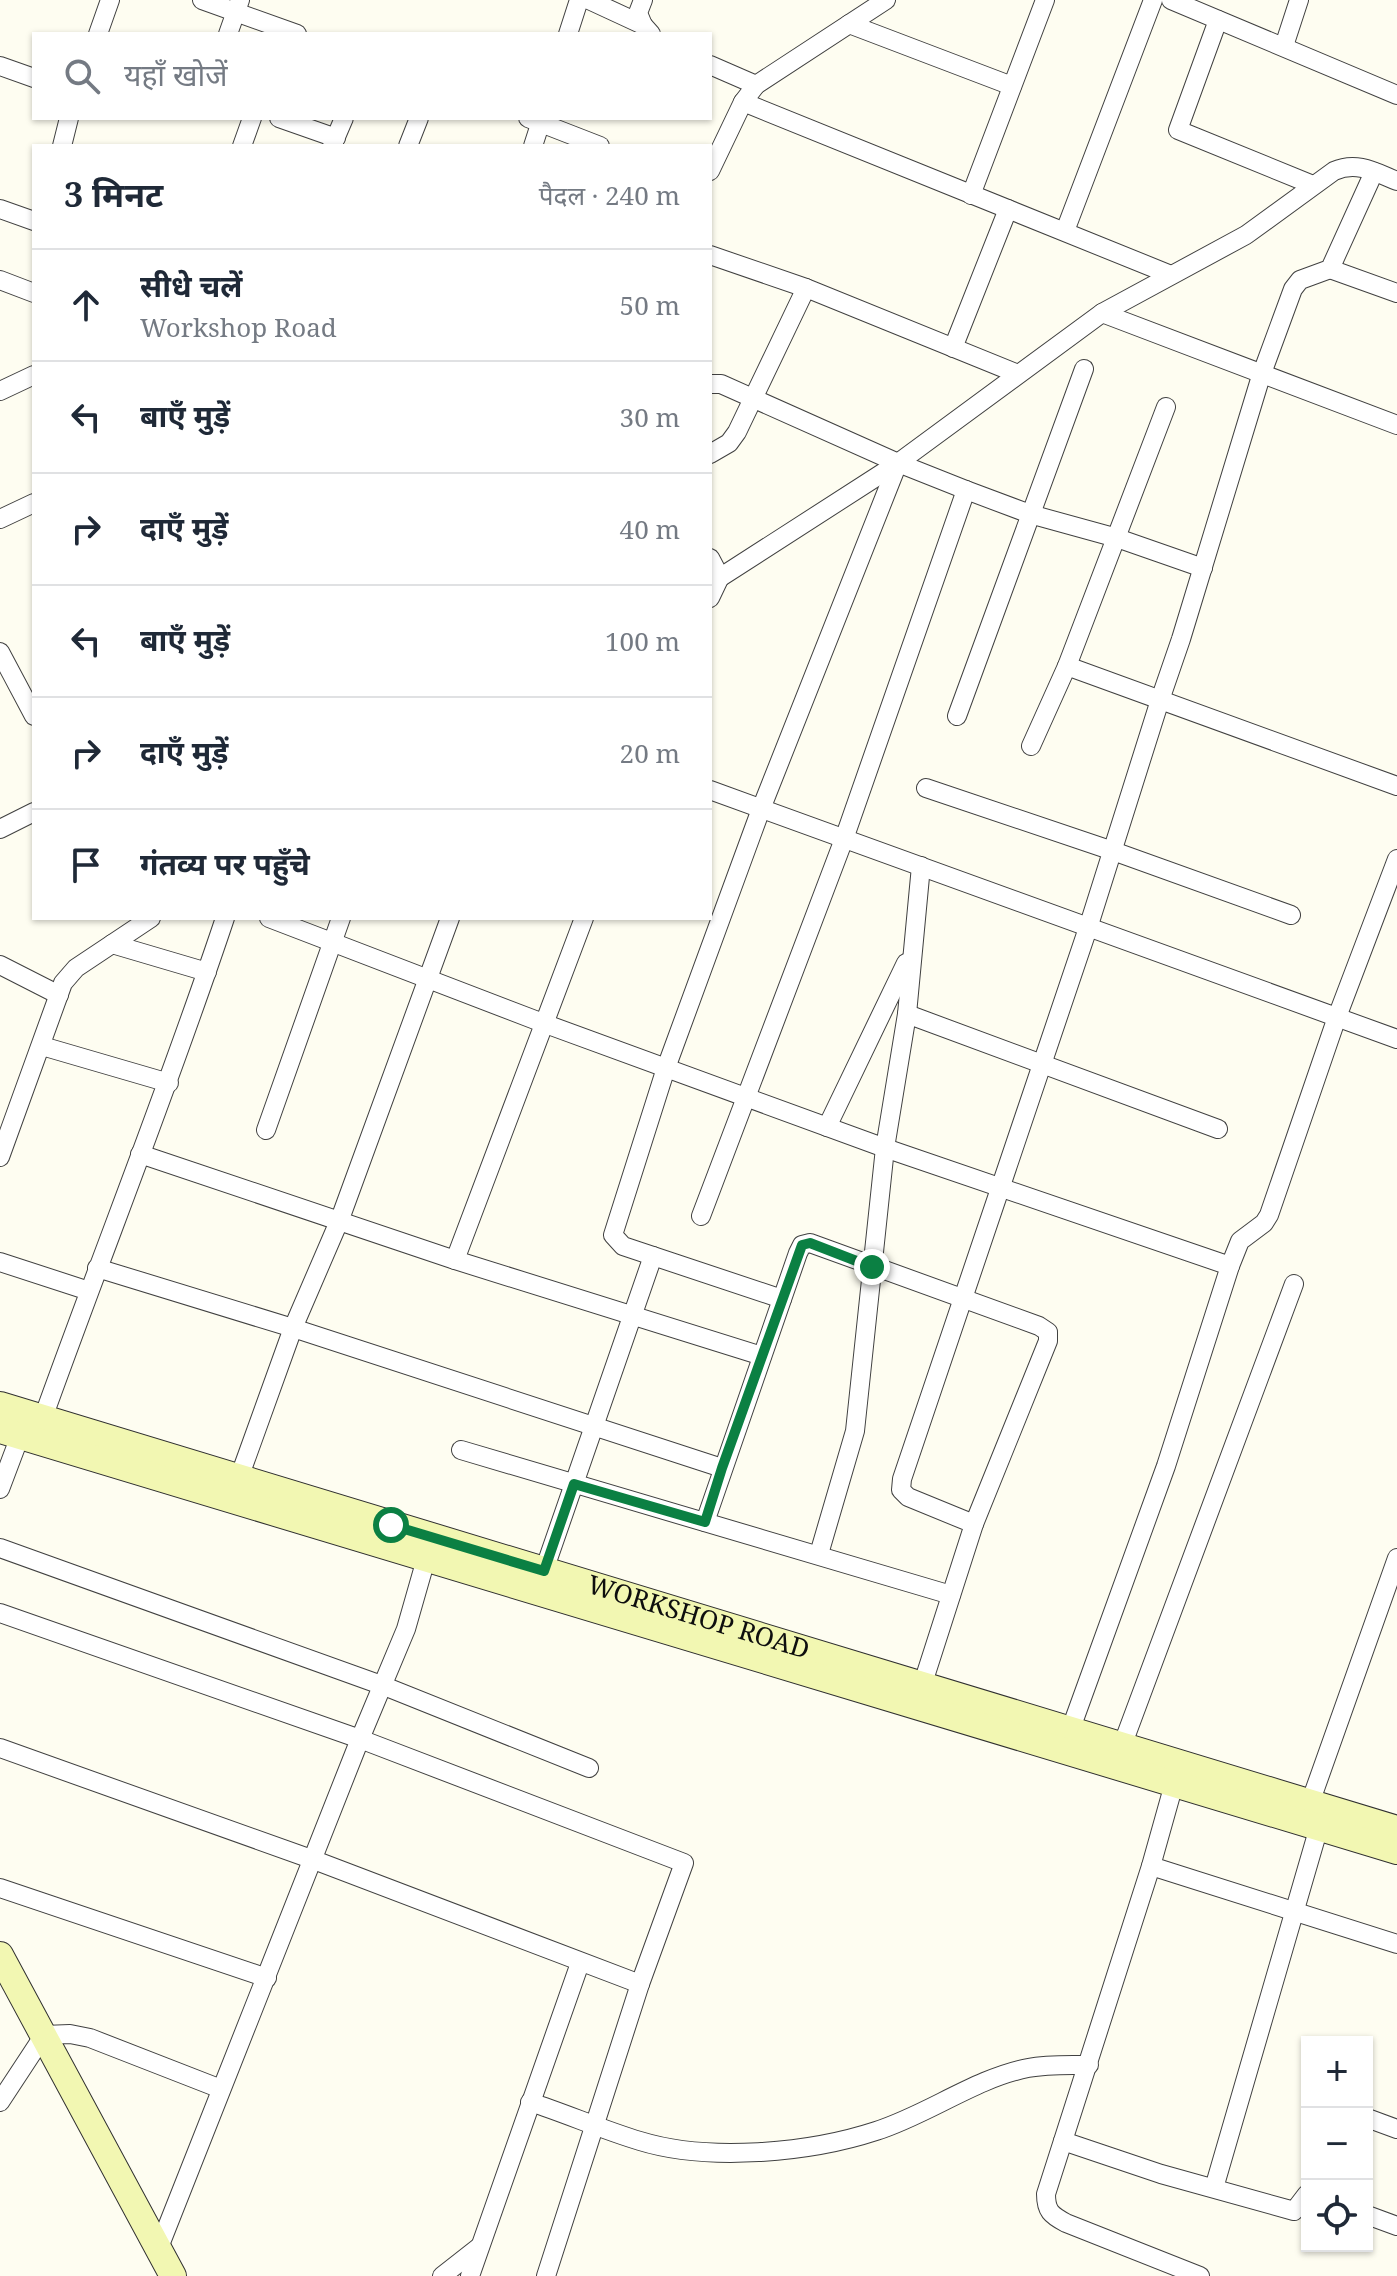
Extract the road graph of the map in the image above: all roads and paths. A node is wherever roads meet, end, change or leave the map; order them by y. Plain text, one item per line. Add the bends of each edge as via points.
1 (110, 0) edge
2 (202, 0) edge
3 (579, 0) edge
4 (589, 0) edge
5 (643, 0) edge
6 (886, 0) edge
7 (1045, 0) edge
8 (1153, 0) edge
9 (1171, 0) edge
10 (1299, 0) edge
11 (237, 6) edge
12 (1218, 20) junction
13 (849, 24) junction
14 (647, 29) edge
15 (99, 32) edge
16 (229, 32) edge
17 (293, 32) edge
18 (569, 32) edge
19 (1284, 46) junction
20 (0, 66) edge
21 (712, 66) edge
22 (32, 77) edge
23 (756, 85) junction
24 (1012, 86) junction
25 (1397, 95) edge
26 (743, 102) junction
27 (69, 120) edge
28 (251, 120) edge
29 (284, 120) edge
30 (343, 120) edge
31 (418, 120) edge
32 (537, 120) edge
33 (334, 142) edge
34 (64, 144) edge
35 (243, 144) edge
36 (409, 144) edge
37 (533, 144) edge
38 (595, 144) edge
39 (712, 167) edge
40 (1374, 172) junction
41 (1397, 181) edge
42 (1313, 185) junction
43 (971, 195) junction
44 (0, 209) edge
45 (1008, 209) junction
46 (32, 220) edge
47 (1065, 231) junction
48 (712, 256) edge
49 (1330, 269) junction
50 (1171, 275) junction
51 (0, 280) edge
52 (806, 288) junction
53 (32, 292) edge
54 (1397, 293) edge
55 (1102, 313) junction
56 (953, 348) junction
57 (1084, 369) dead end
58 (1018, 374) junction
59 (32, 376) edge
60 (1261, 376) junction
61 (712, 384) edge
62 (0, 391) edge
63 (753, 398) junction
64 (1166, 407) dead end
65 (1397, 425) edge
66 (712, 453) edge
67 (898, 463) junction
68 (966, 490) junction
69 (32, 504) edge
70 (1030, 514) junction
71 (0, 519) edge
72 (1117, 538) junction
73 (1203, 568) junction
74 (715, 580) edge
75 (2, 661) edge
76 (1067, 666) junction
77 (1160, 700) junction
78 (32, 713) edge
79 (957, 716) dead end
80 (1031, 746) dead end
81 (1397, 786) edge
82 (926, 788) dead end
83 (712, 791) edge
84 (761, 809) junction
85 (32, 813) edge
86 (0, 829) edge
87 (844, 839) junction
88 (1113, 851) junction
89 (1397, 859) edge
90 (921, 866) junction
91 (1291, 915) dead end
92 (145, 920) edge
93 (224, 920) edge
94 (275, 920) edge
95 (340, 920) edge
96 (449, 920) edge
97 (583, 920) edge
98 (1088, 928) junction
99 (333, 941) junction
100 (112, 944) junction
101 (911, 953) junction
102 (0, 965) edge
103 (207, 972) junction
104 (427, 978) junction
105 (59, 995) junction
106 (907, 1014) junction
107 (1337, 1017) junction
108 (543, 1023) junction
109 (1397, 1039) edge
110 (42, 1046) junction
111 (1041, 1063) junction
112 (666, 1068) junction
113 (169, 1083) junction
114 (745, 1097) junction
115 (827, 1127) junction
116 (1218, 1129) dead end
117 (266, 1130) dead end
118 (885, 1148) junction
119 (140, 1154) junction
120 (0, 1157) edge
121 (999, 1185) junction
122 (701, 1216) dead end
123 (340, 1219) junction
124 (653, 1256) junction
125 (455, 1260) junction
126 (0, 1262) edge
127 (1230, 1266) junction
128 (872, 1267) junction
129 (97, 1268) junction
130 (1294, 1284) dead end
131 (89, 1291) junction
132 (782, 1299) junction
133 (964, 1299) junction
134 (633, 1316) junction
135 (293, 1328) junction
136 (762, 1356) junction
137 (0, 1405) edge
138 (43, 1418) junction
139 (594, 1427) junction
140 (10, 1433) edge
141 (461, 1450) dead end
142 (722, 1468) junction
143 (239, 1478) junction
144 (574, 1484) junction
145 (0, 1489) edge
146 (705, 1522) junction
147 (974, 1524) junction
148 (0, 1548) edge
149 (819, 1554) junction
150 (1397, 1558) edge
151 (426, 1559) junction
152 (540, 1582) junction
153 (951, 1595) junction
154 (0, 1613) edge
155 (384, 1686) junction
156 (922, 1686) junction
157 (1070, 1731) junction
158 (360, 1739) junction
159 (1122, 1746) junction
160 (0, 1748) edge
161 (589, 1768) dead end
162 (1174, 1784) junction
163 (1310, 1803) junction
164 (1319, 1827) junction
165 (1397, 1829) edge
166 (1397, 1851) edge
167 (314, 1860) junction
168 (1151, 1866) junction
169 (0, 1888) edge
170 (1295, 1912) junction
171 (1397, 1944) edge
172 (0, 1955) edge
173 (580, 1963) junction
174 (267, 1978) junction
175 (640, 1984) junction
176 (44, 2035) junction
177 (1089, 2065) junction
178 (221, 2089) junction
179 (0, 2102) edge
180 (530, 2102) junction
181 (1373, 2120) edge
182 (597, 2124) junction
183 (1397, 2129) edge
184 (1063, 2141) junction
185 (1214, 2188) junction
186 (1301, 2202) edge
187 (1373, 2217) edge
188 (1397, 2226) edge
189 (479, 2247) junction
190 (158, 2250) junction
191 (173, 2276) edge
192 (442, 2276) edge
193 (470, 2276) edge
194 (546, 2276) edge
195 (1200, 2276) edge

1 - 15 street
2 - 11 street
3 - 18 street
4 - 14 street
5 - 14 street via 638,13
6 - 13 street
7 - 24 street
8 - 47 street
9 - 12 street
10 - 19 street
11 - 16 street
11 - 17 street
12 - 19 street
12 - 42 street via 1178,130
13 - 23 street
13 - 24 street
19 - 25 street
20 - 22 street
21 - 23 street
23 - 26 street
24 - 43 street
26 - 39 street
26 - 43 street
27 - 34 street
28 - 35 street
29 - 33 street
30 - 33 street
31 - 36 street
32 - 37 street
32 - 38 street
40 - 41 street
40 - 42 street via 1345,166
40 - 49 street
42 - 50 street via 1269,220
43 - 45 street
44 - 46 street
45 - 47 street
45 - 56 street
47 - 50 street
48 - 52 street
49 - 54 street
49 - 60 street via 1300,280 1293,289
50 - 55 street
51 - 53 street
52 - 56 street
52 - 63 street
55 - 58 street
55 - 60 street
56 - 58 street
57 - 70 street
58 - 67 street
59 - 62 street
60 - 65 street
60 - 73 street
61 - 63 street
63 - 66 street via 729,443
63 - 67 street
64 - 72 street
67 - 68 street
67 - 74 street
67 - 84 street
68 - 70 street
68 - 87 street
69 - 71 street
70 - 72 street
70 - 79 street
72 - 73 street
72 - 76 street
73 - 77 street
75 - 78 street
76 - 77 street
76 - 80 street
77 - 81 street
77 - 88 street
82 - 88 street
83 - 84 street
84 - 87 street
84 - 112 street
85 - 86 street
87 - 90 street
87 - 114 street
88 - 91 street
88 - 98 street
89 - 107 street
90 - 98 street
90 - 101 street
92 - 100 street
93 - 103 street
94 - 99 street
95 - 99 street
96 - 104 street
97 - 108 street
98 - 107 street
98 - 111 street
99 - 104 street
99 - 117 street
100 - 103 street
100 - 105 street via 76,968
101 - 106 street
101 - 115 street
102 - 105 street
103 - 113 street
104 - 108 street
104 - 123 street
105 - 110 street
106 - 111 street
106 - 118 street
107 - 109 street
107 - 127 street via 1269,1215 1240,1241
108 - 112 street
108 - 125 street
110 - 113 street
110 - 120 street
111 - 116 street
111 - 121 street
112 - 114 street
112 - 124 street via 613,1235 623,1246
113 - 119 street
114 - 115 street
114 - 122 street
115 - 118 street
118 - 121 street
118 - 128 street
119 - 123 street
119 - 129 street
121 - 127 street
121 - 133 street
123 - 125 street
123 - 135 street
124 - 132 street
124 - 134 street
125 - 134 street
126 - 131 street
127 - 157 street via 1166,1466
128 - 132 street via 810,1243 802,1245
128 - 133 street
128 - 149 street via 855,1431
129 - 131 street
129 - 135 street
130 - 159 street
131 - 138 street
132 - 136 street
133 - 147 street via 901,1490
133 - 147 street via 1048,1332
134 - 136 street
134 - 139 street
135 - 139 street
135 - 143 street
136 - 142 street
137 - 138 main road, WORKSHOP ROAD
138 - 143 main road, WORKSHOP ROAD
139 - 142 street
139 - 144 street
140 - 145 street
140 - 151 main road, WORKSHOP ROAD
141 - 144 street
142 - 146 street
143 - 152 main road, WORKSHOP ROAD
144 - 146 street
144 - 152 street
146 - 149 street
147 - 153 street
148 - 155 street
149 - 153 street
150 - 163 street
151 - 152 main road, WORKSHOP ROAD
151 - 155 street
152 - 156 main road, WORKSHOP ROAD
152 - 162 main road, WORKSHOP ROAD
153 - 156 street
154 - 158 street
155 - 158 street
155 - 161 street
156 - 157 main road, WORKSHOP ROAD
157 - 159 main road, WORKSHOP ROAD
158 - 167 street
158 - 175 street via 684,1863
159 - 163 main road, WORKSHOP ROAD
160 - 167 street
162 - 164 main road, WORKSHOP ROAD
162 - 168 street
163 - 165 main road, WORKSHOP ROAD
164 - 166 main road, WORKSHOP ROAD
164 - 170 street
167 - 173 street
167 - 174 street
168 - 170 street
168 - 177 street
169 - 174 street
170 - 171 street
170 - 185 street
172 - 176 main road
173 - 175 street
173 - 180 street
174 - 178 street
175 - 182 street
176 - 178 street via 90,2038
176 - 179 street
176 - 190 main road
177 - 182 street via 1025,2068 876,2131 800,2149 667,2148
177 - 184 street
178 - 190 street
180 - 182 street
180 - 189 street
181 - 183 street
182 - 194 street
184 - 185 street
184 - 195 street via 1046,2194 1051,2214
185 - 186 street via 1294,2211
187 - 188 street
189 - 192 street
189 - 193 street
190 - 191 main road

